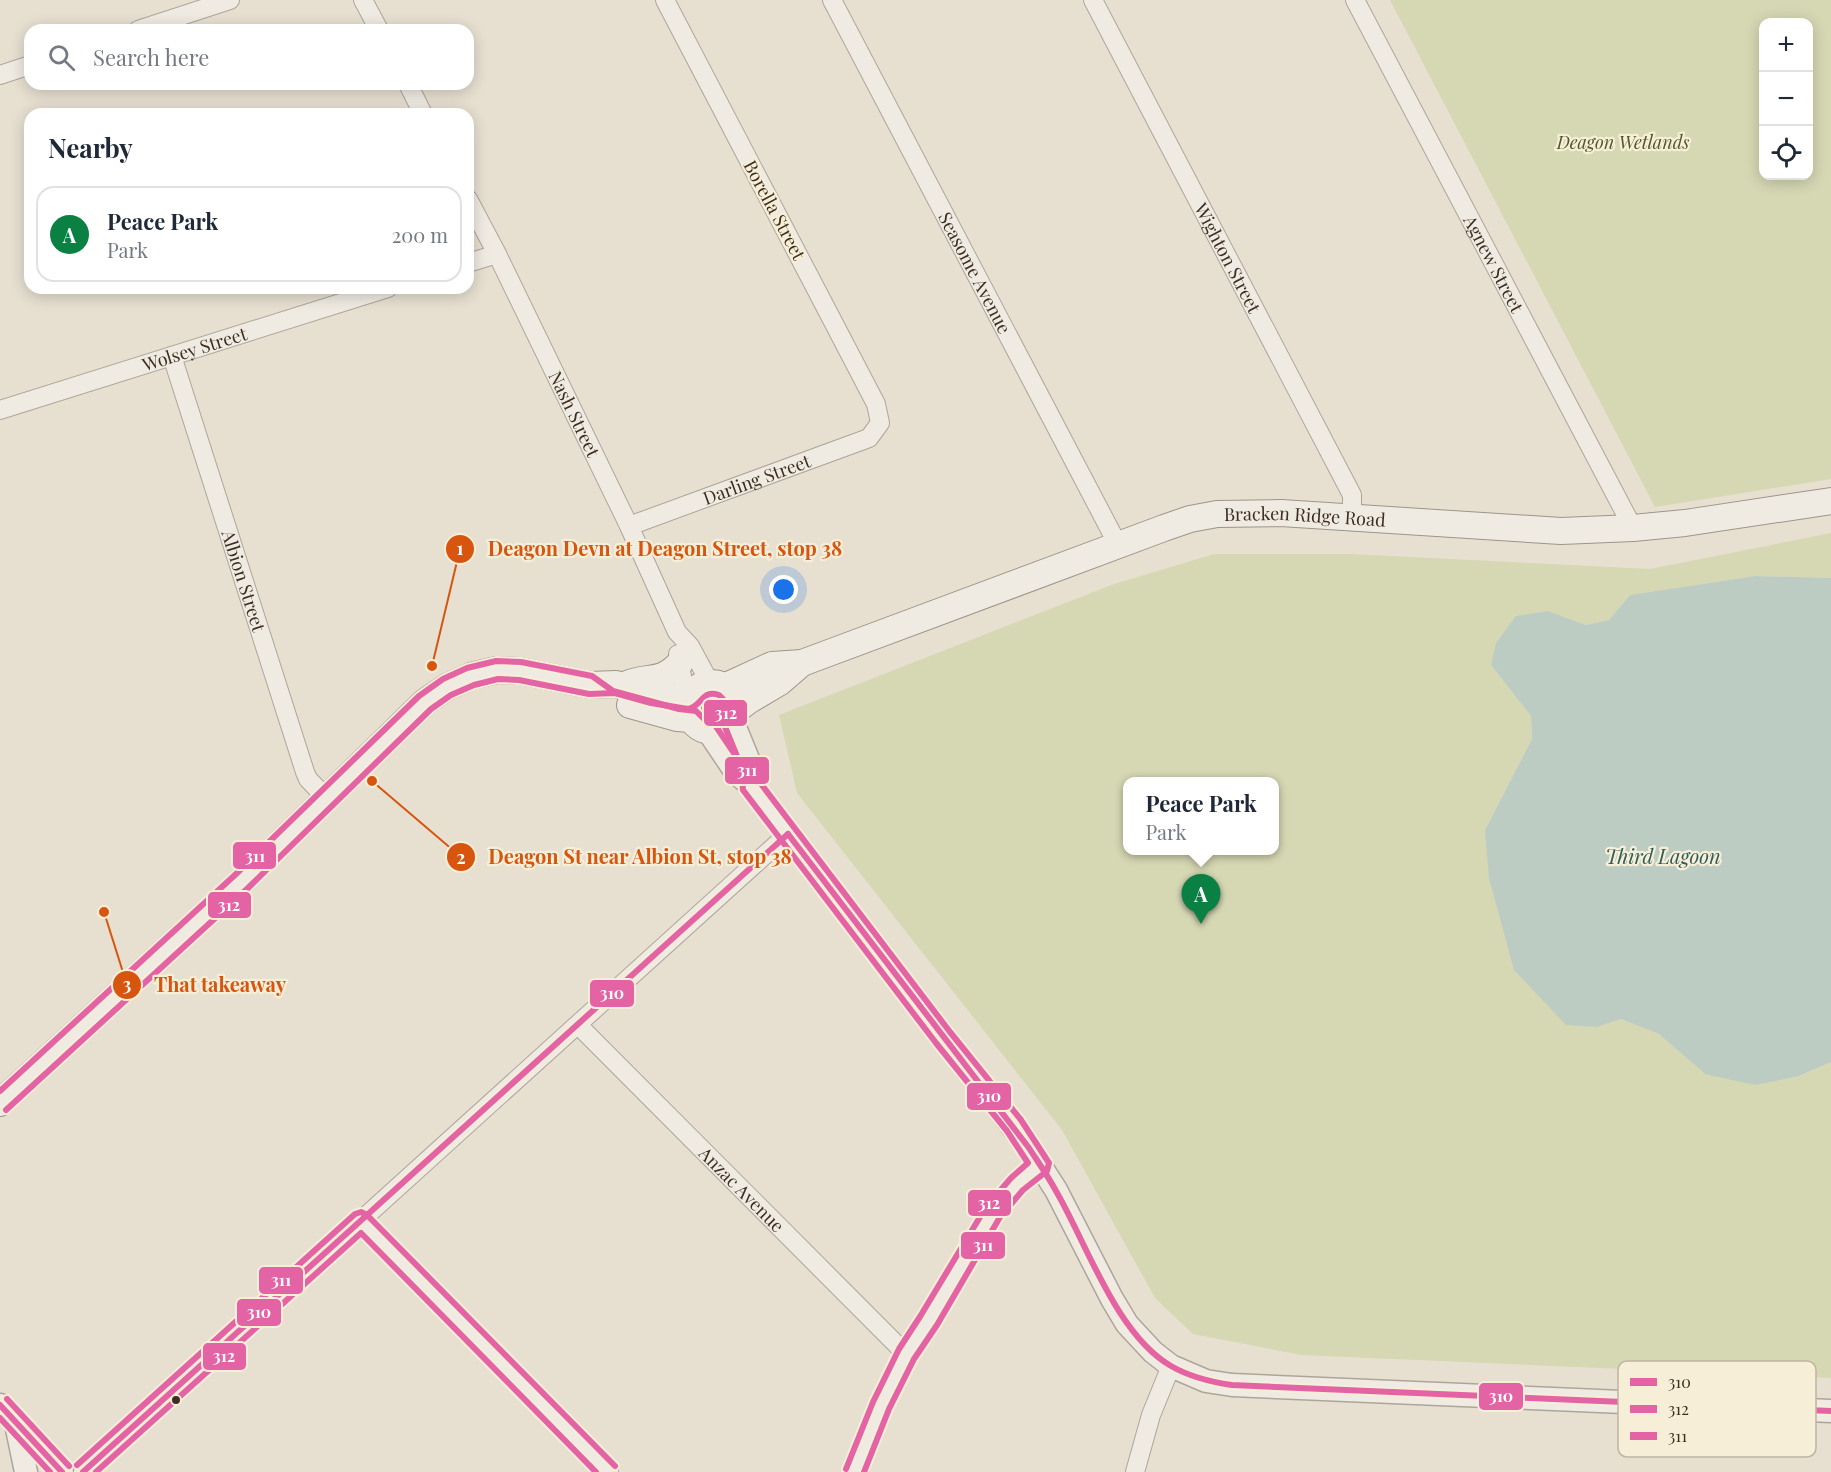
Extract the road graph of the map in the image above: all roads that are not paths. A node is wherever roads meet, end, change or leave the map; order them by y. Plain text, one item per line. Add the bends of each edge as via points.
1 (230, 0) edge
2 (363, 0) edge
3 (665, 0) edge
4 (832, 0) edge
5 (1093, 0) edge
6 (1355, 0) edge
7 (156, 24) edge
8 (376, 24) edge
9 (24, 67) edge
10 (0, 75) edge
11 (411, 90) edge
12 (420, 108) edge
13 (474, 210) edge
14 (497, 254) junction
15 (474, 261) edge
16 (369, 294) edge
17 (172, 356) junction
18 (0, 410) edge
19 (880, 423) joint
20 (1831, 501) edge
21 (1352, 518) junction
22 (629, 526) junction
23 (1633, 528) junction
24 (1118, 545) junction
25 (677, 632) junction
26 (680, 663) junction
27 (802, 663) junction
28 (590, 685) junction
29 (624, 686) junction
30 (702, 703) junction
31 (734, 715) junction
32 (751, 785) junction
33 (327, 799) junction
34 (788, 834) junction
35 (578, 1025) junction
36 (0, 1103) edge
37 (1040, 1165) junction
38 (361, 1221) junction
39 (906, 1354) junction
40 (1171, 1366) junction
41 (1618, 1402) edge
42 (0, 1405) edge
43 (1816, 1410) edge
44 (1831, 1411) edge
45 (16, 1422) junction
46 (26, 1472) edge
47 (62, 1472) edge
48 (83, 1472) edge
49 (609, 1472) edge
50 (854, 1472) edge
51 (1136, 1472) edge

1 - 7 street
2 - 8 street
3 - 19 street, Borella Street via 876,404
4 - 24 street, Seasome Avenue
5 - 21 street, Wighton Street via 1352,495
6 - 23 street, Agnew Street
9 - 10 street
11 - 12 street
13 - 14 street, Nash Street
14 - 15 street
14 - 22 street, Nash Street
16 - 17 street, Wolsey Street
17 - 18 street, Wolsey Street
17 - 33 street, Albion Street via 305,772
19 - 22 street, Darling Street via 868,438
20 - 23 main road, Bracken Ridge Road
21 - 23 main road, Bracken Ridge Road via 1561,531
21 - 24 main road, Bracken Ridge Road via 1217,514 1190,519
22 - 25 street, Nash Street
24 - 27 main road, Bracken Ridge Road
25 - 26 street, Nash Street
25 - 30 street, Nash Street via 690,646
26 - 29 main road via 669,674
26 - 30 street, Nash Street via 682,682
27 - 30 main road, Bracken Ridge Road via 772,665
27 - 31 main road, Bracken Ridge Road
28 - 29 main road
28 - 30 main road via 609,699 677,718
28 - 33 main road via 520,671 497,670 471,676 426,702
29 - 30 main road
30 - 31 main road via 734,697
30 - 31 main road, Bracken Ridge Road via 721,729
30 - 32 street via 737,774
31 - 32 street via 750,764
32 - 34 street
33 - 36 main road
34 - 35 street
34 - 37 street
35 - 38 street
35 - 39 street, Anzac Avenue
37 - 39 street via 993,1212
37 - 40 street via 1127,1324
38 - 48 street
38 - 49 street
39 - 50 street
40 - 41 street via 1206,1381 1232,1385
40 - 51 street via 1151,1415
42 - 45 street
43 - 44 street
45 - 46 street
45 - 47 street

